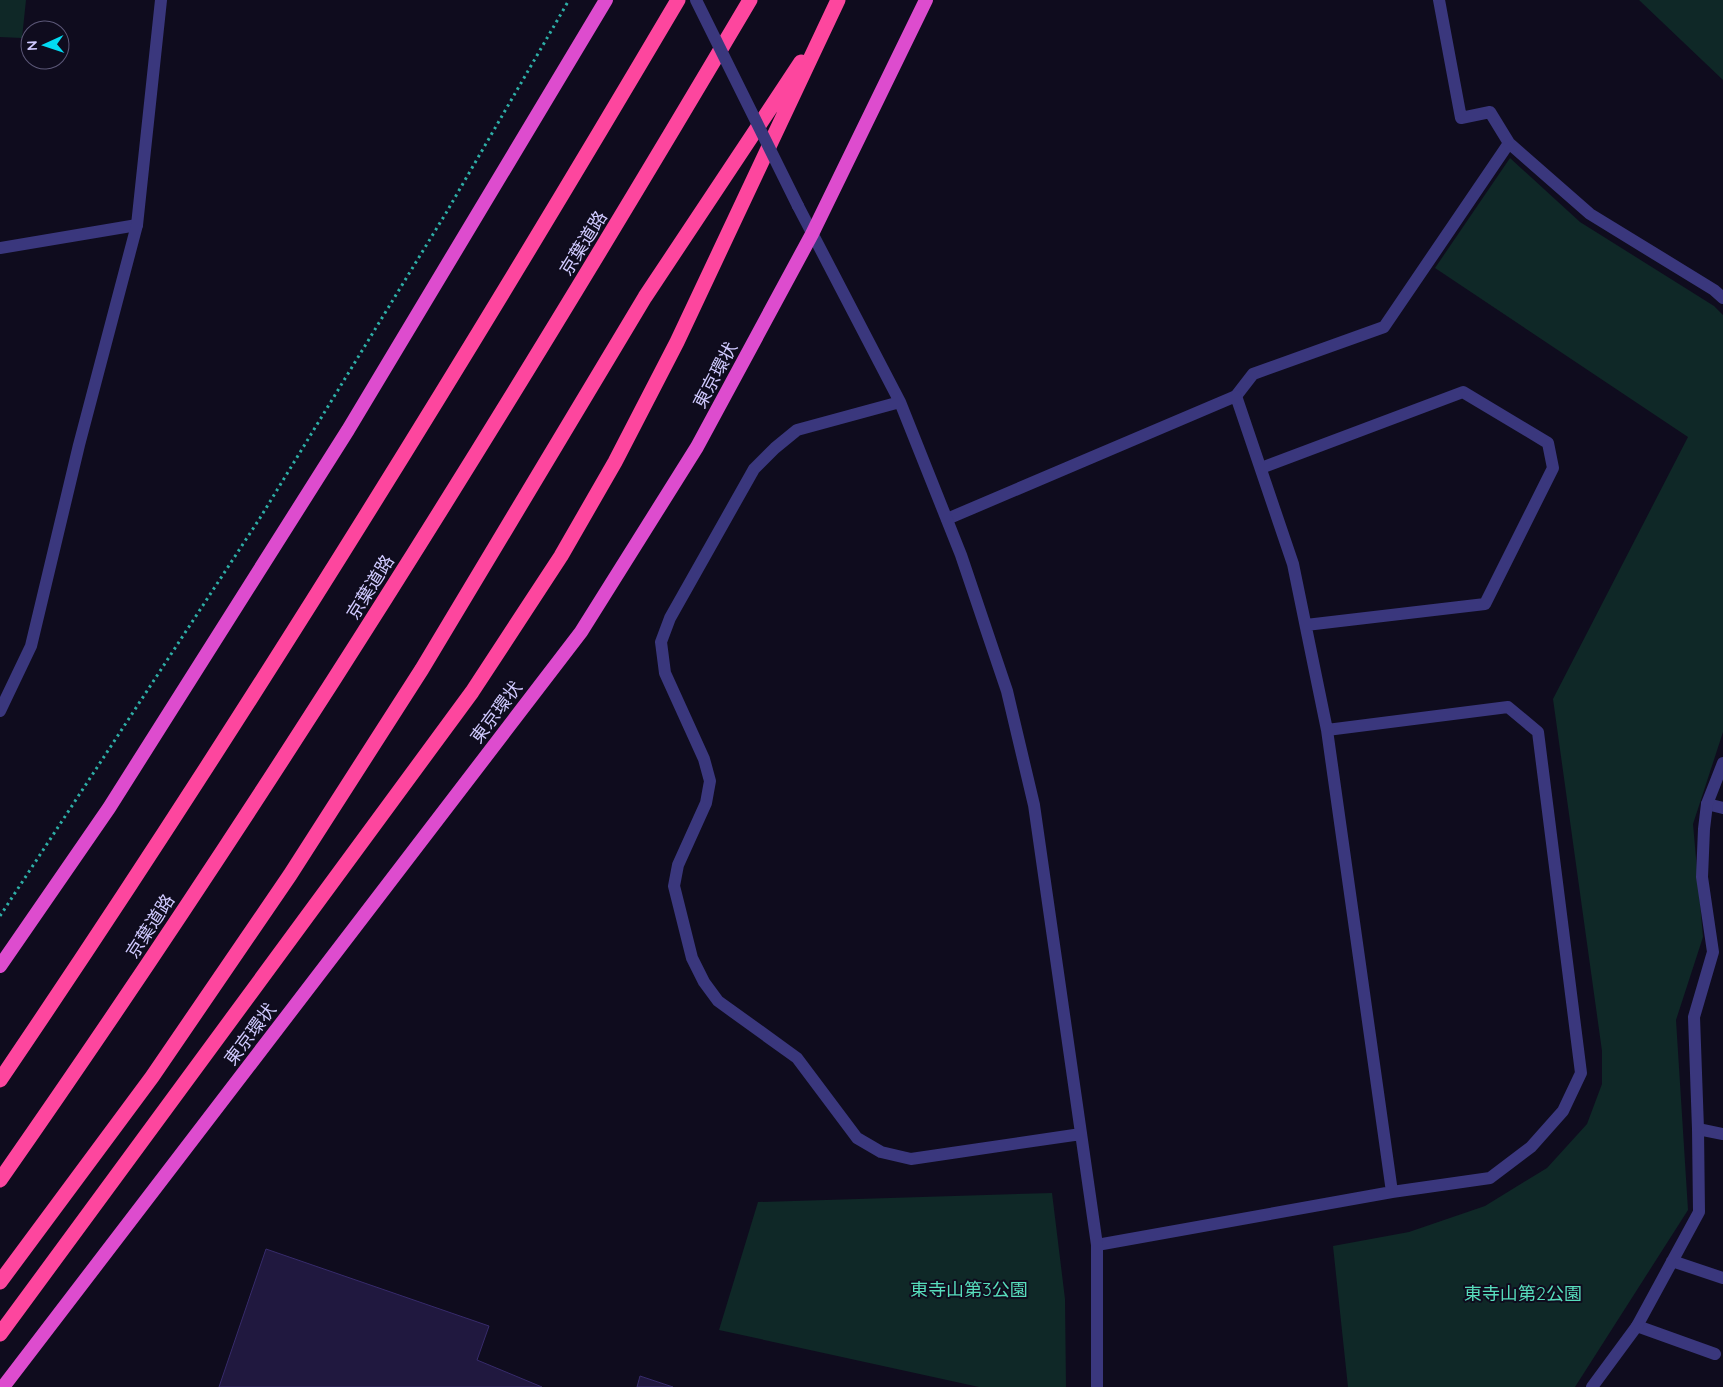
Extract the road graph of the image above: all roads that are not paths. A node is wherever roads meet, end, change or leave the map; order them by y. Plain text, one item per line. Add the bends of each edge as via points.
1 (161, 0) edge
2 (606, 0) edge
3 (678, 0) edge
4 (696, 0) edge
5 (750, 0) edge
6 (838, 0) edge
7 (926, 0) edge
8 (1438, 0) edge
9 (830, 17) junction
10 (1509, 143) junction
11 (137, 225) junction
12 (812, 234) junction
13 (0, 248) edge
14 (1723, 298) edge
15 (1236, 396) junction
16 (900, 402) junction
17 (1261, 468) junction
18 (947, 519) junction
19 (1306, 625) junction
20 (0, 710) edge
21 (1327, 730) junction
22 (1723, 763) edge
23 (1707, 804) junction
24 (1723, 808) edge
25 (0, 966) edge
26 (0, 1080) edge
27 (1698, 1129) junction
28 (1082, 1134) junction
29 (1723, 1134) edge
30 (0, 1180) edge
31 (1392, 1192) junction
32 (1097, 1245) junction
33 (1672, 1261) junction
34 (1723, 1278) edge
35 (0, 1282) edge
36 (1637, 1326) junction
37 (0, 1334) edge
38 (1715, 1354) dead end
39 (3, 1387) edge
40 (1097, 1387) edge
41 (1592, 1387) edge

1 - 11 street
2 - 25 highway via 348,430 109,808
3 - 26 highway via 437,404 291,638
4 - 12 street, bridge
5 - 30 highway, 京葉道路 via 635,195 340,670 149,962
6 - 9 highway
7 - 12 highway, 東京環状
8 - 10 street via 1462,118 1490,112
9 - 35 highway via 645,297 422,669 290,875 152,1077
9 - 37 highway via 677,342 615,462 561,556 472,692
10 - 14 street via 1590,214
10 - 15 street via 1384,327 1254,374
11 - 13 street
11 - 20 street via 79,445 31,646
12 - 16 street
12 - 39 highway, 東京環状 via 697,447 581,632
15 - 17 street
15 - 18 street
16 - 18 street
16 - 28 street via 797,430 775,448 754,469 670,618 661,642 665,673 704,759 710,781 706,803 678,865 674,886 690,949 704,982 718,1001 797,1058 857,1138 881,1152 911,1159
17 - 19 street via 1294,564
17 - 19 street via 1463,392 1548,443 1553,468 1485,604
18 - 28 street via 1007,691 1034,806
19 - 21 street
21 - 31 street
21 - 31 street via 1508,707 1538,732 1581,1074 1564,1112 1531,1146 1490,1178
22 - 23 street
23 - 24 street
23 - 27 street via 1702,877 1713,952 1694,1018
27 - 29 street
27 - 33 street via 1699,1212
28 - 32 street
31 - 32 street
32 - 40 street
33 - 34 street
33 - 36 street
36 - 38 street
36 - 41 street

